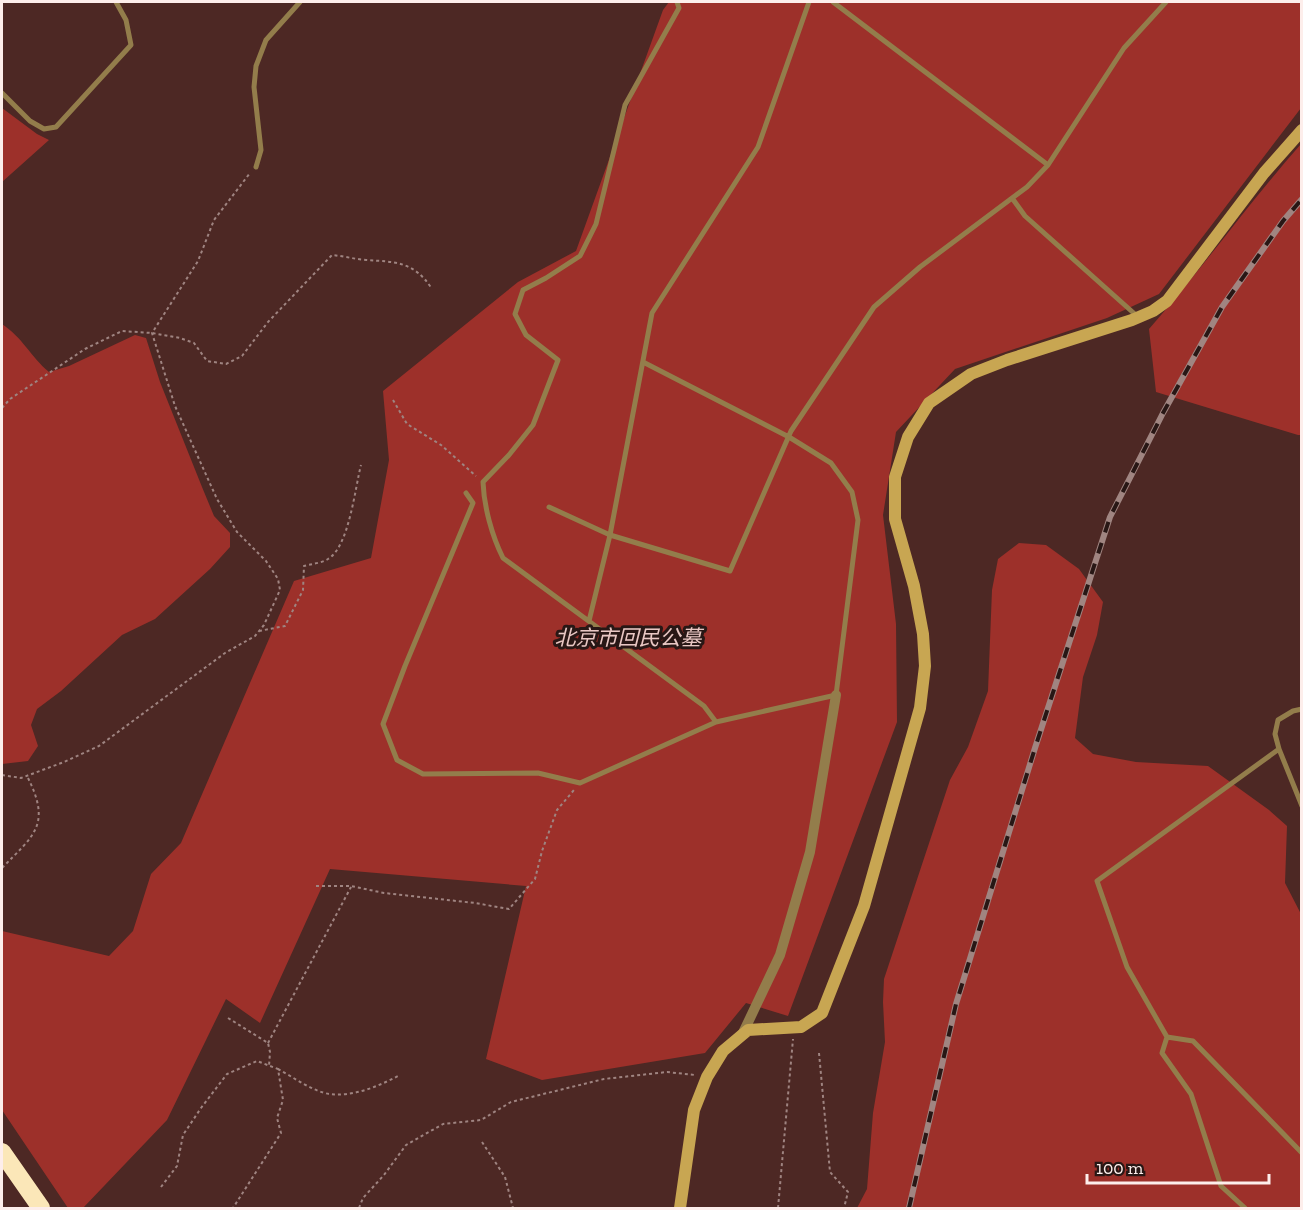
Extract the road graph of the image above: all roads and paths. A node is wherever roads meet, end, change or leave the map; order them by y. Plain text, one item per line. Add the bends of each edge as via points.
1 (116, 2) edge
2 (300, 2) edge
3 (677, 2) edge
4 (809, 2) edge
5 (832, 2) edge
6 (1166, 2) edge
7 (2, 93) edge
8 (1302, 130) edge
9 (1048, 165) junction
10 (256, 167) joint
11 (1012, 198) junction
12 (432, 289) dead end
13 (1138, 318) junction
14 (152, 333) junction
15 (642, 362) junction
16 (393, 400) dead end
17 (2, 408) edge
18 (789, 437) junction
19 (361, 465) dead end
20 (483, 482) junction
21 (466, 493) dead end
22 (549, 507) dead end
23 (610, 535) junction
24 (589, 621) junction
25 (259, 631) junction
26 (836, 696) junction
27 (1302, 709) edge
28 (716, 722) junction
29 (1279, 749) junction
30 (2, 775) edge
31 (27, 776) junction
32 (580, 783) junction
33 (1302, 806) edge
34 (2, 868) edge
35 (316, 886) dead end
36 (351, 886) junction
37 (228, 1018) dead end
38 (794, 1028) junction
39 (742, 1035) junction
40 (1167, 1037) junction
41 (268, 1043) junction
42 (819, 1053) dead end
43 (269, 1066) junction
44 (278, 1069) junction
45 (400, 1075) dead end
46 (706, 1077) junction
47 (482, 1142) dead end
48 (2, 1152) edge
49 (1302, 1153) edge
50 (161, 1187) dead end
51 (41, 1209) edge
52 (233, 1209) edge
53 (359, 1209) edge
54 (513, 1209) edge
55 (680, 1209) edge
56 (778, 1209) edge
57 (844, 1209) edge
58 (1245, 1209) edge

1 - 7 lane via 126,20 130,45 56,127 44,129 30,121
2 - 10 lane via 266,40 256,66 254,87 261,150
3 - 20 lane via 679,8 625,105 596,224 580,256 523,290 514,314 526,335 558,360 533,424
4 - 15 lane via 758,147 652,313
5 - 9 lane
6 - 9 lane via 1124,48
8 - 13 street via 1264,173 1167,301
9 - 11 lane
10 - 14 path via 214,220 198,261
11 - 13 lane via 1024,216
11 - 18 lane via 874,307
12 - 14 path via 412,267 398,262 332,255 268,322 242,356 226,363 207,361 194,343
13 - 38 street via 971,374 929,403 908,437 895,477 895,519 923,634 926,666 920,708 864,906 822,1013
14 - 17 path via 122,331 85,349
14 - 25 path via 175,406 217,499 237,532 278,579 280,590
15 - 18 lane
15 - 23 lane
16 - 20 path via 407,424 441,446
18 - 23 lane via 730,571
18 - 26 lane via 831,463 852,492 858,520
19 - 25 path via 338,548 328,559 304,566 303,590 285,626
20 - 24 lane via 496,544 503,558
21 - 32 lane via 473,503 383,724 397,760 423,774 538,774
22 - 23 lane
23 - 24 lane
24 - 28 lane via 704,706
25 - 31 path via 99,746
26 - 28 lane
26 - 39 street via 810,852 780,955
27 - 29 lane via 1278,720 1275,734
28 - 32 lane
29 - 33 lane
29 - 40 lane via 1097,881 1127,967
30 - 31 path
31 - 34 path via 38,807 36,832
32 - 36 path via 557,810 536,879 509,909 384,894
35 - 36 path
36 - 41 path
37 - 41 path
38 - 39 street via 748,1030
38 - 56 path
39 - 46 street via 723,1051
40 - 49 lane via 1192,1041
40 - 58 lane via 1162,1053 1191,1094 1221,1186
41 - 43 path
42 - 57 path via 830,1172 848,1192
43 - 44 path
43 - 50 path via 257,1061 227,1074 183,1135 177,1166
44 - 45 path via 328,1094 376,1088
44 - 52 path via 283,1100 277,1118 281,1133
46 - 53 path via 667,1072 604,1079 511,1102 481,1120 443,1124 406,1145 363,1198
46 - 55 street via 694,1110
47 - 54 path via 505,1177
48 - 51 highway

